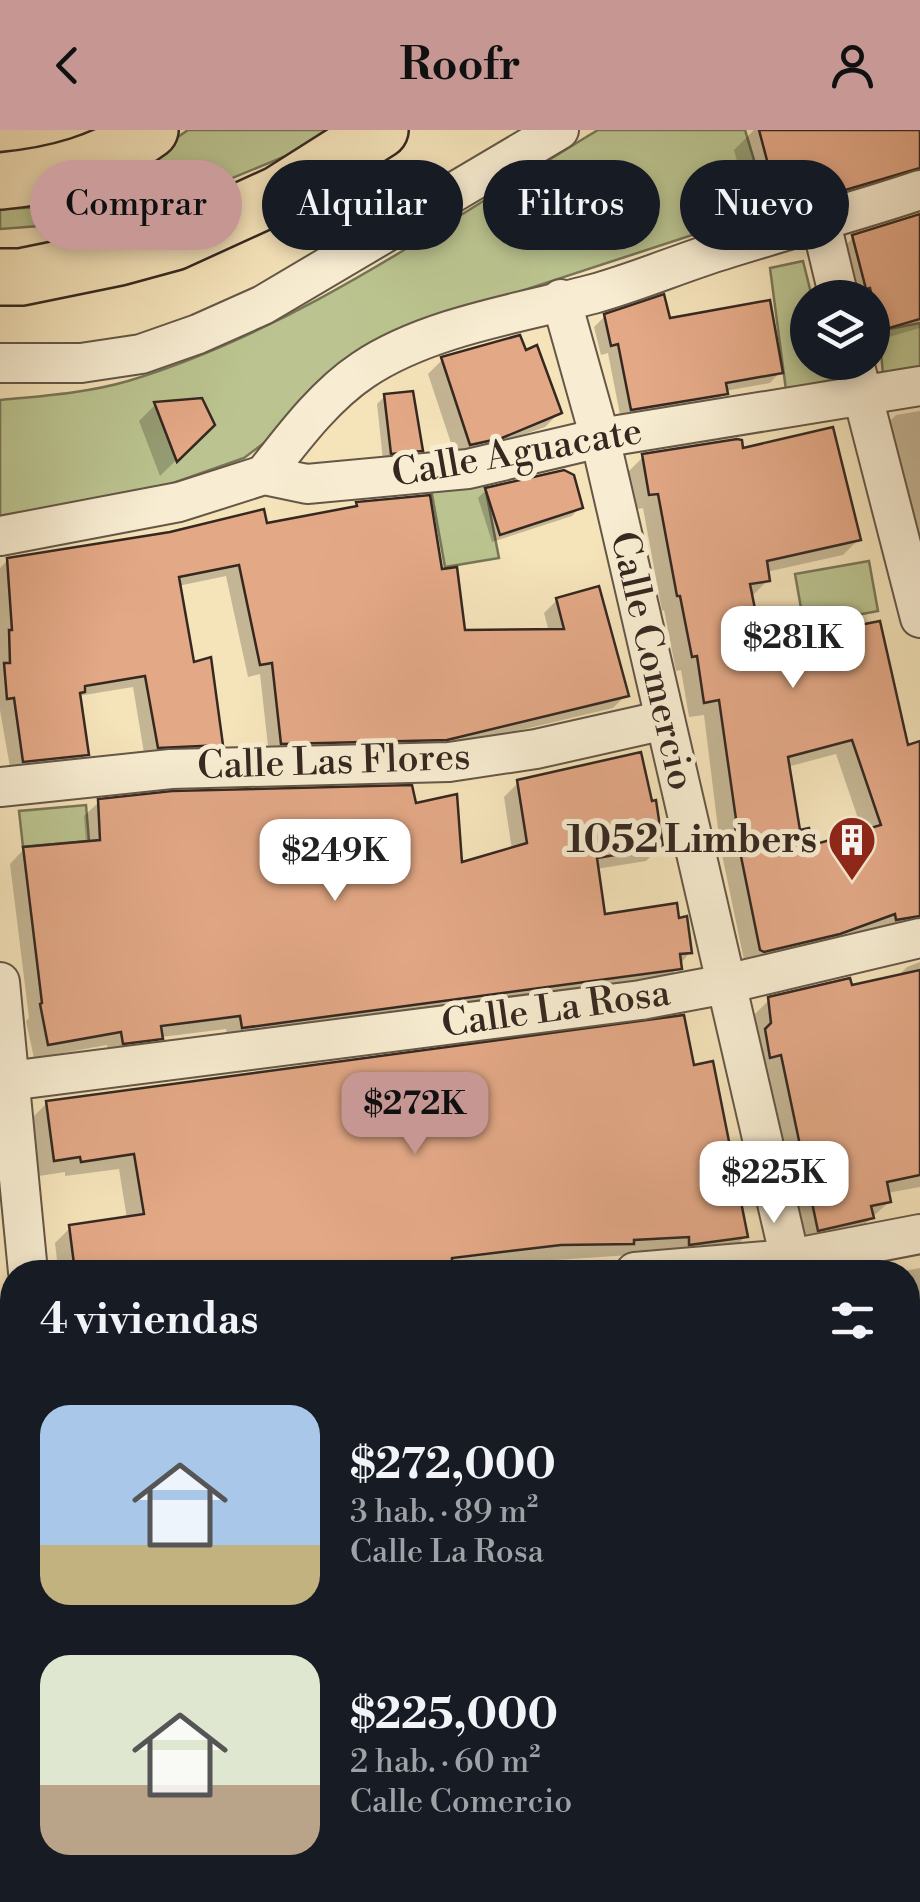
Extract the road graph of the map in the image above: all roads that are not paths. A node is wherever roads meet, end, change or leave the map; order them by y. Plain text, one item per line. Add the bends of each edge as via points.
1 (150, 130) edge
2 (380, 130) edge
3 (559, 130) edge
4 (0, 180) edge
5 (920, 190) edge
6 (849, 214) edge
7 (721, 250) edge
8 (828, 250) edge
9 (0, 277) edge
10 (835, 280) edge
11 (561, 299) junction
12 (0, 363) edge
13 (858, 380) edge
14 (920, 386) edge
15 (600, 438) junction
16 (264, 475) junction
17 (0, 536) edge
18 (920, 618) edge
19 (665, 720) junction
20 (0, 788) edge
21 (920, 938) edge
22 (0, 982) edge
23 (726, 984) junction
24 (9, 1081) junction
25 (920, 1234) edge
26 (27, 1260) edge
27 (803, 1260) edge
28 (812, 1260) edge

1 - 4 highway via 82,166
2 - 9 highway via 279,194 174,242
3 - 12 street via 263,305 198,334 140,354 81,363
5 - 6 street
7 - 11 street
8 - 10 street
11 - 15 street, Calle Comercio
11 - 16 street via 432,337 363,370 306,421
13 - 14 street, Calle Aguacate
13 - 15 street, Calle Aguacate
13 - 18 street
15 - 16 street, Calle Aguacate via 468,468 307,484
15 - 19 street, Calle Comercio
16 - 17 street, Calle Aguacate via 179,502
19 - 20 street, Calle Las Flores via 449,762 171,769
19 - 23 street, Calle Comercio
21 - 23 street, Calle La Rosa
22 - 24 street
23 - 24 street, Calle La Rosa
23 - 27 street, Calle Comercio
24 - 26 street
25 - 28 street

